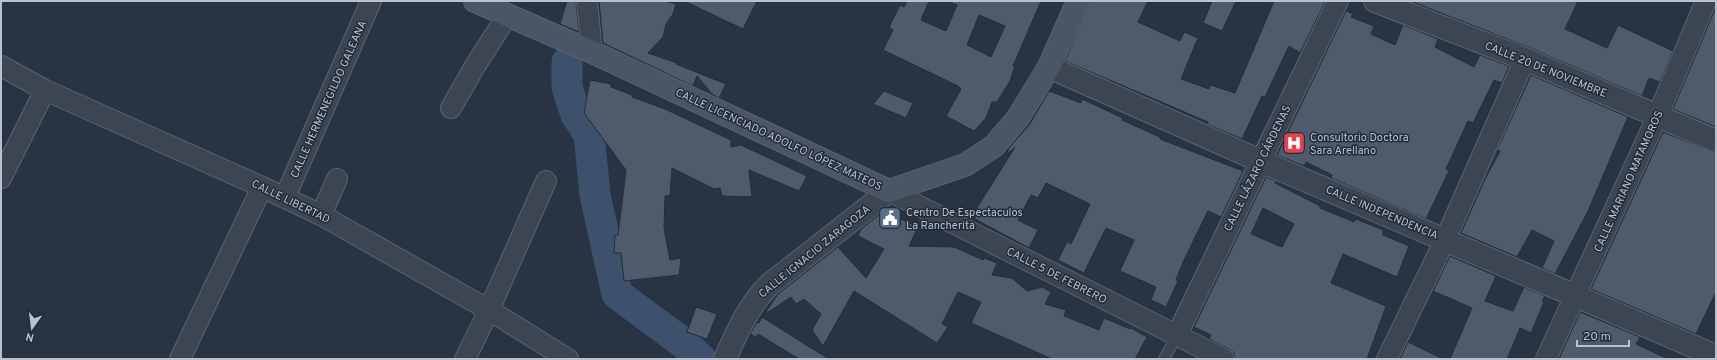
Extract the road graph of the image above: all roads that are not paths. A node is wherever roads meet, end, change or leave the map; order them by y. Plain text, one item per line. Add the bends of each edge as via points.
1 (371, 1) edge
2 (475, 1) edge
3 (587, 1) edge
4 (1078, 1) edge
5 (1338, 1) edge
6 (1375, 1) edge
7 (1706, 1) edge
8 (507, 16) junction
9 (592, 52) junction
10 (1525, 59) junction
11 (1, 66) edge
12 (1049, 67) junction
13 (46, 90) junction
14 (451, 108) dead end
15 (1658, 115) junction
16 (1716, 141) edge
17 (1260, 161) junction
18 (1, 178) edge
19 (337, 179) dead end
20 (546, 181) dead end
21 (262, 187) junction
22 (889, 191) junction
23 (285, 197) junction
24 (321, 214) junction
25 (1445, 240) junction
26 (1576, 295) junction
27 (489, 310) junction
28 (1177, 335) junction
29 (1716, 356) edge
30 (563, 357) edge
31 (180, 359) edge
32 (465, 359) edge
33 (725, 359) edge
34 (1164, 359) edge
35 (1224, 359) edge
36 (1387, 359) edge
37 (1546, 359) edge

1 - 23 street, CALLE HERMENEGILDO GALEANA
2 - 8 main road, CALLE LICENCIADO ADOLFO LÓPEZ MATEOS
3 - 9 street
4 - 12 main road, CALLE LICENCIADO ADOLFO LÓPEZ MATEOS
5 - 17 street, CALLE LÁZARO CÁRDENAS
6 - 10 street, CALLE 20 DE NOVIEMBRE
7 - 15 street, CALLE MARIANO MATAMOROS
8 - 9 main road, CALLE LICENCIADO ADOLFO LÓPEZ MATEOS
8 - 14 street
9 - 22 main road, CALLE LICENCIADO ADOLFO LÓPEZ MATEOS
10 - 15 street, CALLE 20 DE NOVIEMBRE
10 - 25 street
11 - 13 street, CALLE LIBERTAD
12 - 17 street, CALLE INDEPENDENCIA
12 - 22 main road, CALLE LICENCIADO ADOLFO LÓPEZ MATEOS via 1018,118 994,146 965,165
13 - 18 street
13 - 21 street, CALLE LIBERTAD
15 - 16 street, CALLE 20 DE NOVIEMBRE
15 - 26 street, CALLE MARIANO MATAMOROS
17 - 25 street, CALLE INDEPENDENCIA
17 - 28 street, CALLE LÁZARO CÁRDENAS
19 - 24 street
20 - 27 street
21 - 23 street, CALLE LIBERTAD
21 - 31 street
22 - 28 street, CALLE 5 DE FEBRERO
22 - 33 street, CALLE IGNACIO ZARAGOZA via 768,285 748,310
23 - 24 street, CALLE LIBERTAD
24 - 27 street, CALLE LIBERTAD
25 - 26 street, CALLE INDEPENDENCIA
25 - 36 street
26 - 29 street, CALLE INDEPENDENCIA
26 - 37 street, CALLE MARIANO MATAMOROS
27 - 30 street, CALLE LIBERTAD
27 - 32 street
28 - 34 lane
28 - 35 street, CALLE 5 DE FEBRERO

